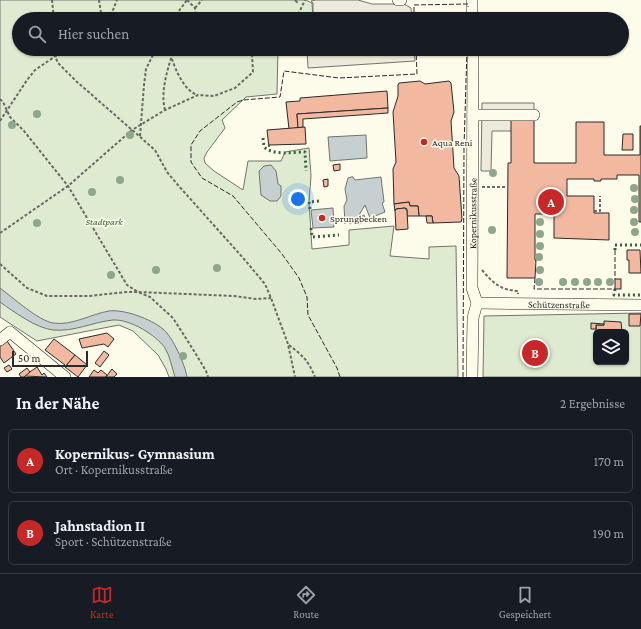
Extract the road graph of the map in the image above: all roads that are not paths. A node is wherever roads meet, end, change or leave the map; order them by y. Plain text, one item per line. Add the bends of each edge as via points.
1 (398, 0) edge
2 (401, 0) edge
3 (472, 0) edge
4 (472, 12) edge
5 (473, 56) edge
6 (474, 114) junction
7 (534, 116) dead end
8 (477, 303) junction
9 (641, 305) edge
10 (0, 340) edge
11 (65, 377) edge
12 (472, 377) edge

1 - 2 street
3 - 4 street
5 - 6 street, Kopernikusstraße
6 - 7 street
6 - 8 street, Kopernikusstraße via 472,288
8 - 9 street, Schützenstraße
8 - 12 street, Kopernikusstraße via 473,318
10 - 11 street via 10,332

